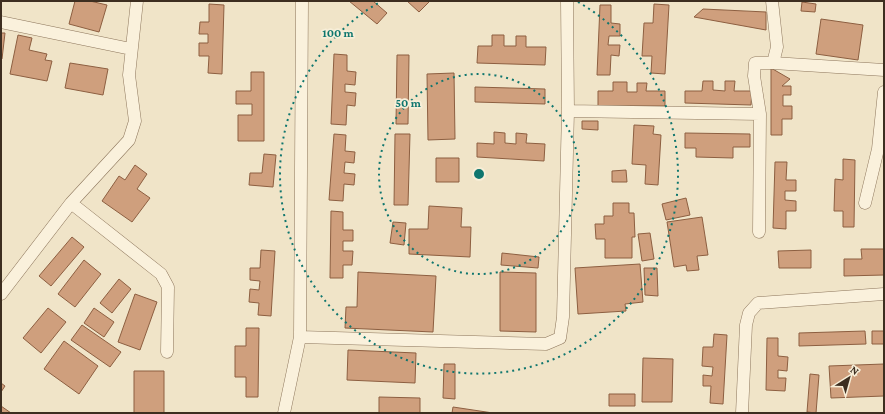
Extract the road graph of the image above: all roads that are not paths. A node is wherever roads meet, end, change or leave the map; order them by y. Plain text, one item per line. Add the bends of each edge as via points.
1 (137, 1) edge
2 (302, 1) edge
3 (567, 1) edge
4 (772, 1) edge
5 (1, 22) edge
6 (131, 49) junction
7 (773, 62) junction
8 (884, 70) edge
9 (884, 92) edge
10 (568, 111) junction
11 (760, 114) junction
12 (71, 203) junction
13 (865, 203) dead end
14 (759, 232) dead end
15 (1, 294) edge
16 (884, 294) edge
17 (300, 337) junction
18 (167, 352) dead end
19 (284, 413) edge
20 (742, 413) edge

1 - 6 street
2 - 17 street
3 - 10 street
4 - 7 street via 777,47
5 - 6 street
6 - 12 street via 129,75 134,122 129,140
7 - 8 street
7 - 11 street via 755,63 754,76
9 - 13 street via 878,149
10 - 11 street
10 - 17 street via 563,317 560,338 546,344
11 - 14 street
12 - 15 street
12 - 18 street via 161,274 168,287
16 - 20 street via 758,303 749,313 746,325
17 - 19 street

